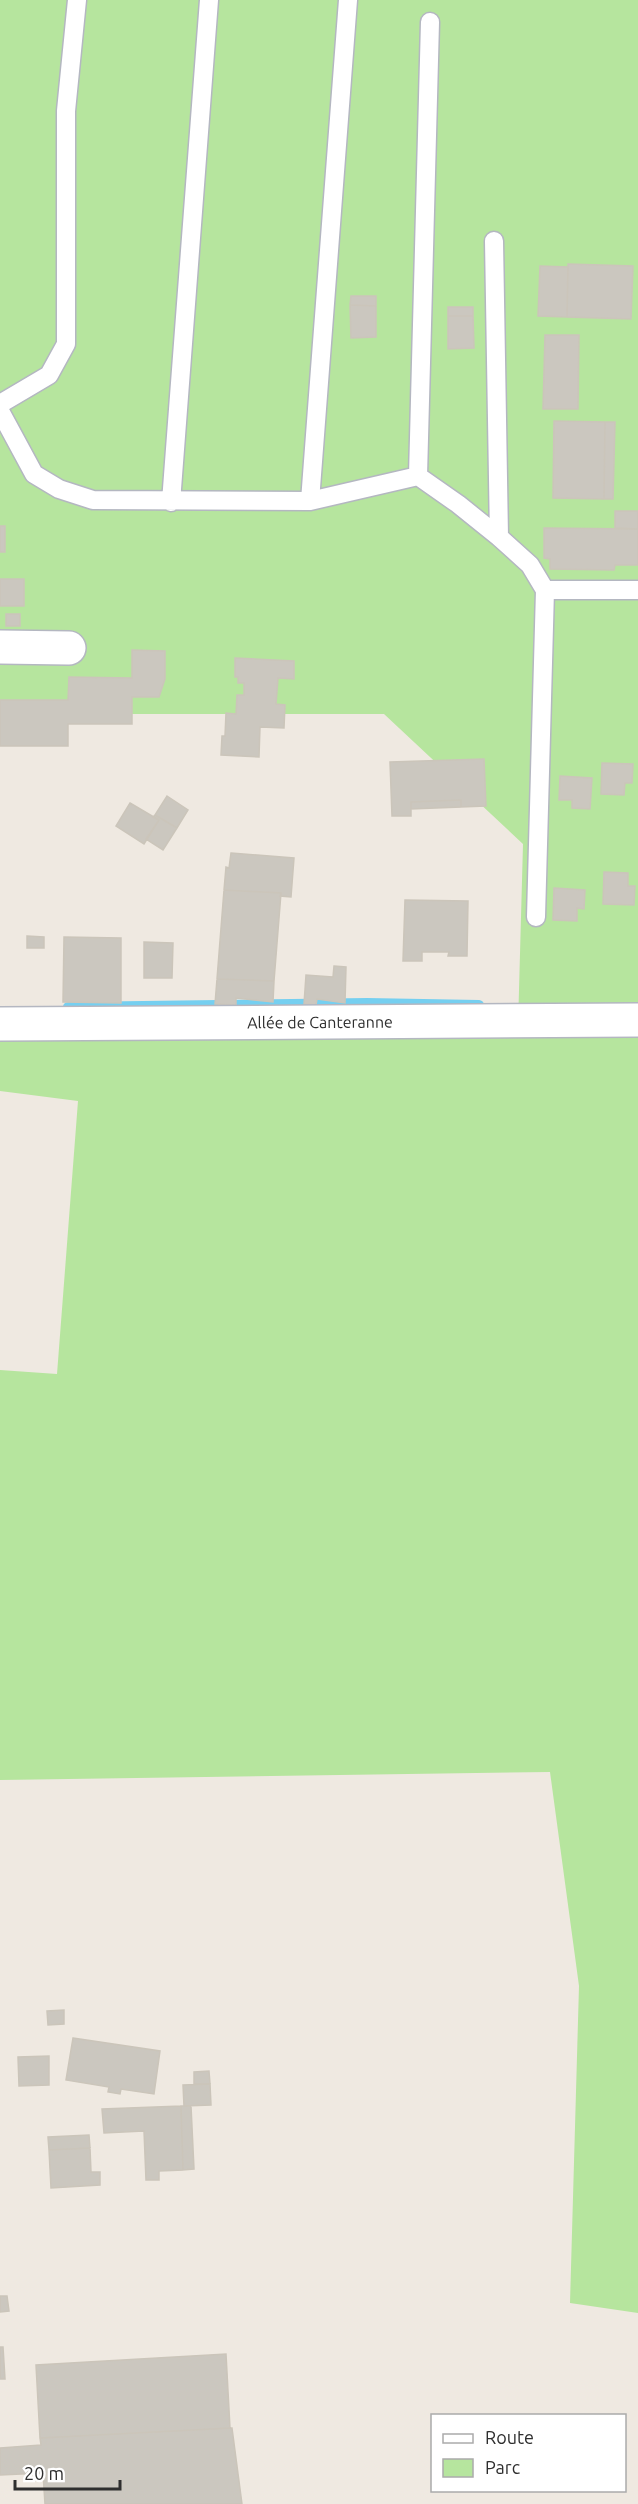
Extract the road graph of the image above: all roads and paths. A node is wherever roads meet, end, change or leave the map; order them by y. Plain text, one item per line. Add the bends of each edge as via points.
1 (77, 0) edge
2 (209, 0) edge
3 (348, 0) edge
4 (430, 22) dead end
5 (494, 241) dead end
6 (0, 404) edge
7 (0, 411) edge
8 (418, 476) junction
9 (310, 501) junction
10 (171, 502) junction
11 (499, 537) junction
12 (546, 590) junction
13 (638, 590) edge
14 (0, 647) edge
15 (69, 648) dead end
16 (536, 917) dead end
17 (638, 1020) edge
18 (0, 1024) edge

1 - 6 lane via 66,111 66,344 50,375
2 - 10 lane
3 - 9 lane
4 - 8 lane
5 - 11 lane
7 - 10 lane via 34,474 59,489 93,500
8 - 9 lane
8 - 11 lane
9 - 10 lane
11 - 12 lane via 530,565
12 - 13 lane
12 - 16 lane
14 - 15 street
17 - 18 street, Allée de Canteranne

